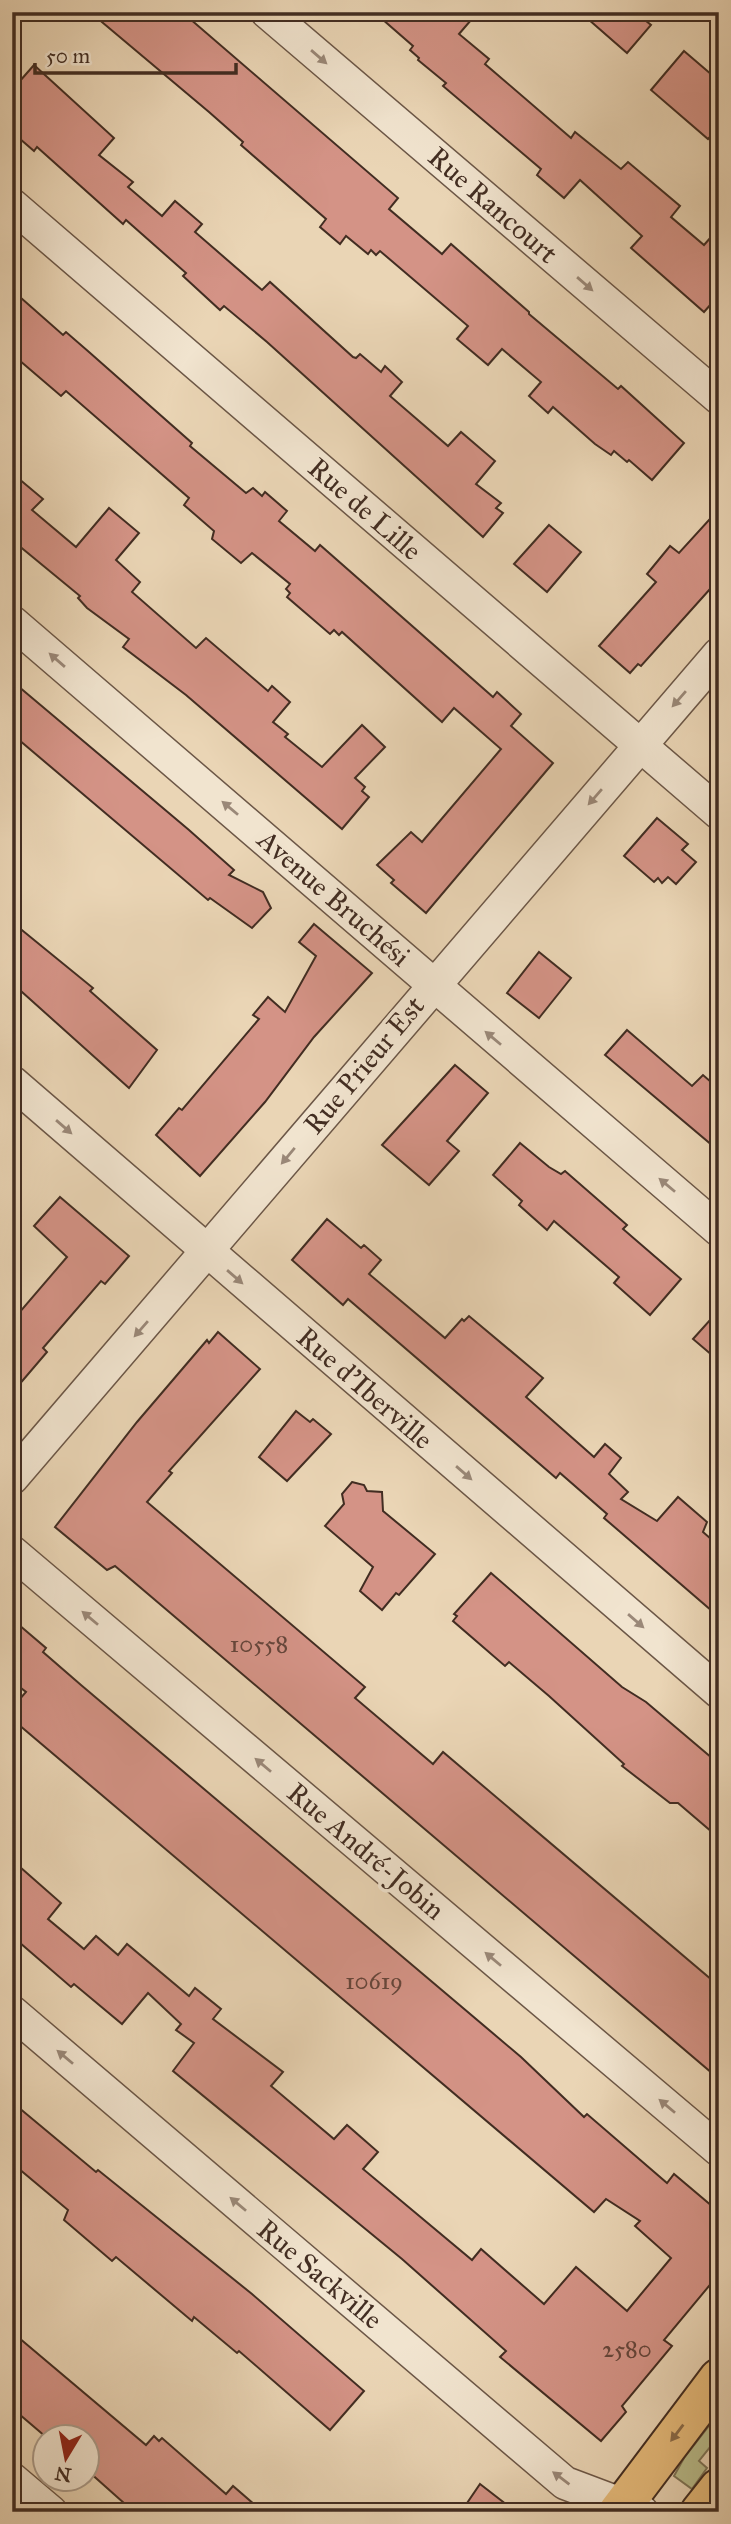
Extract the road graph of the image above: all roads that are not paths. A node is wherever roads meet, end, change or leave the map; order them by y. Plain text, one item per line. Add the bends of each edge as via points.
1 (267, 12) edge
2 (12, 205) edge
3 (719, 398) edge
4 (12, 622) edge
5 (719, 654) edge
6 (640, 745) junction
7 (719, 813) edge
8 (431, 985) junction
9 (12, 1082) edge
10 (719, 1230) edge
11 (207, 1253) junction
12 (12, 1478) edge
13 (12, 1552) edge
14 (719, 1692) edge
15 (12, 2012) edge
16 (719, 2150) edge
17 (719, 2378) edge
18 (12, 2479) edge
19 (719, 2488) edge
20 (628, 2510) edge
21 (51, 2512) edge
22 (700, 2512) edge

1 -> 3 street, Rue Rancourt
2 - 6 street, Rue de Lille
8 -> 4 street, Avenue Bruchési
5 -> 6 street, Rue Prieur Est
6 - 7 street, Rue de Lille
6 -> 8 street, Rue Prieur Est
10 -> 8 street, Avenue Bruchési
8 -> 11 street, Rue Prieur Est
9 -> 11 street, Rue d'Iberville
11 -> 12 street, Rue Prieur Est
11 -> 14 street, Rue d'Iberville
16 -> 13 street, Rue André-Jobin
20 -> 15 street, Rue Sackville via 565,2483
17 -> 20 main road
18 - 21 street
19 - 22 main road

